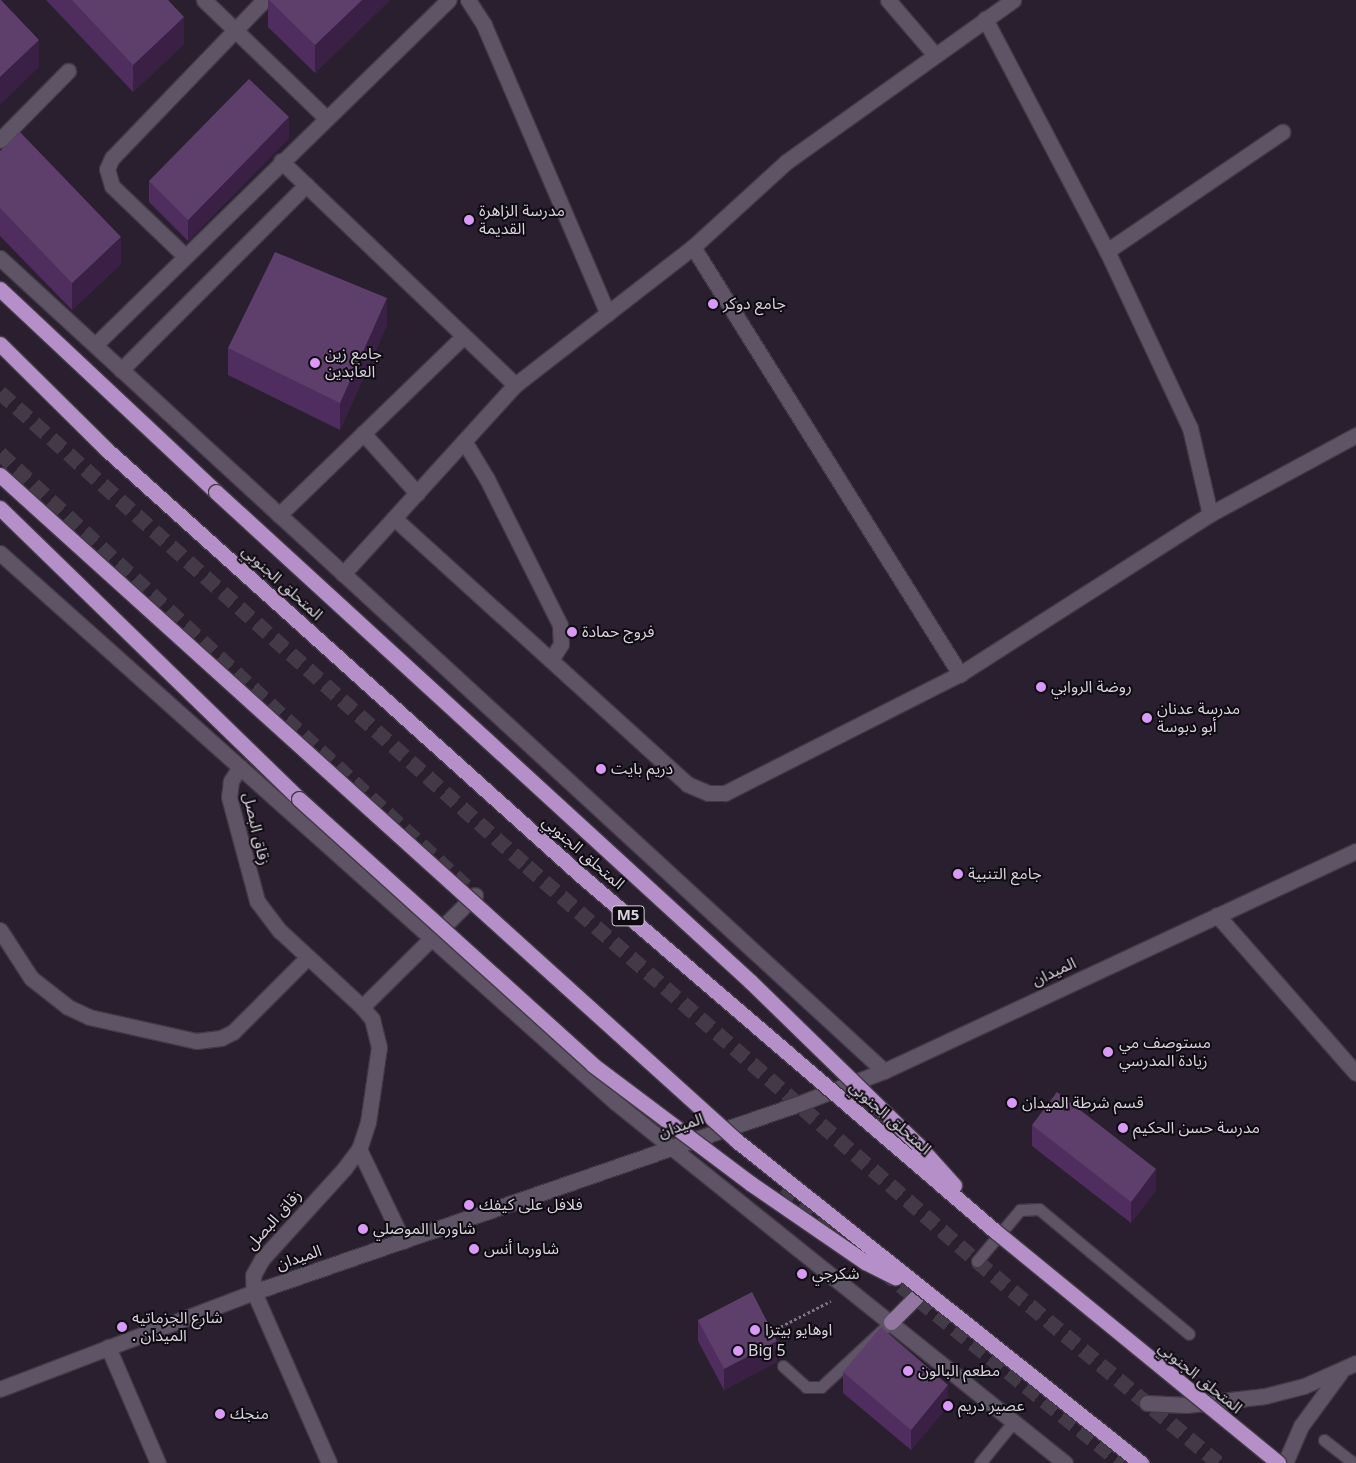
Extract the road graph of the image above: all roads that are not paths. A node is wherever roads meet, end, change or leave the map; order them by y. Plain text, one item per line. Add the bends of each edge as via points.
1 (204, 0) edge
2 (264, 0) edge
3 (449, 0) edge
4 (468, 0) edge
5 (888, 0) edge
6 (1013, 0) edge
7 (985, 19) junction
8 (234, 31) junction
9 (936, 55) junction
10 (68, 71) dead end
11 (326, 118) junction
12 (1282, 132) dead end
13 (0, 140) edge
14 (281, 161) junction
15 (306, 185) junction
16 (693, 247) junction
17 (1107, 251) junction
18 (185, 256) junction
19 (0, 258) edge
20 (0, 289) edge
21 (608, 314) junction
22 (463, 337) junction
23 (0, 344) edge
24 (95, 346) junction
25 (121, 370) junction
26 (515, 386) junction
27 (363, 433) junction
28 (1356, 436) edge
29 (464, 441) junction
30 (0, 475) edge
31 (418, 493) junction
32 (0, 508) edge
33 (1210, 514) junction
34 (279, 515) junction
35 (394, 518) junction
36 (0, 553) edge
37 (343, 574) junction
38 (550, 660) junction
39 (960, 674) junction
40 (240, 768) junction
41 (1356, 851) edge
42 (475, 895) dead end
43 (1217, 915) junction
44 (0, 930) edge
45 (431, 938) junction
46 (308, 957) junction
47 (362, 1007) junction
48 (884, 1071) junction
49 (1356, 1073) edge
50 (673, 1147) junction
51 (358, 1149) junction
52 (995, 1231) junction
53 (402, 1240) junction
54 (977, 1261) dead end
55 (254, 1292) junction
56 (919, 1294) junction
57 (891, 1322) junction
58 (1189, 1334) dead end
59 (108, 1347) junction
60 (1356, 1363) edge
61 (783, 1366) dead end
62 (1340, 1372) junction
63 (0, 1390) edge
64 (1147, 1403) dead end
65 (1014, 1421) junction
66 (1324, 1440) dead end
67 (158, 1463) edge
68 (329, 1463) edge
69 (980, 1463) edge
70 (1066, 1463) edge
71 (1141, 1463) edge
72 (1278, 1463) edge
73 (1284, 1463) edge
74 (1352, 1463) edge

1 - 8 street
2 - 8 street
3 - 11 street
4 - 21 street via 484,25
5 - 9 street
6 - 7 street
7 - 9 street
7 - 17 street
8 - 11 street
8 - 18 street via 112,158 107,169 112,186
9 - 16 street via 786,162
10 - 13 street
11 - 14 street
12 - 17 street
14 - 15 street
14 - 18 street
15 - 22 street
15 - 25 street
16 - 21 street
16 - 39 street
17 - 33 street via 1190,428
18 - 24 street
19 - 24 street
20 - 52 highway, bridge via 216,492 751,982 918,1145
21 - 26 street
22 - 26 street
22 - 27 street
23 - 52 highway, المتحلق الجنوبي / M5, bridge via 106,449 578,873
24 - 25 street
25 - 34 street
26 - 29 street
27 - 31 street
27 - 34 street
28 - 33 street
29 - 31 street
29 - 38 street via 487,479 560,625 561,644
30 - 56 highway, bridge via 737,1141
31 - 35 street
32 - 56 highway, bridge via 299,799 593,1065 766,1194 865,1262
33 - 39 street
34 - 37 street
35 - 37 street
35 - 38 street
36 - 40 street
37 - 48 street
38 - 39 street via 687,784 708,793 726,793
40 - 45 street
40 - 46 street, زقاق البصل via 231,781 229,797 257,901 266,916
41 - 43 street, الميدان
42 - 45 street
43 - 48 street, الميدان
43 - 49 street
44 - 46 street via 31,978 68,1007 89,1017 196,1040 221,1038 233,1032
45 - 47 street
45 - 50 street via 592,1082
46 - 47 street, زقاق البصل
47 - 51 street, زقاق البصل via 372,1019 379,1047 368,1122
48 - 50 street, الميدان
50 - 53 street, الميدان
50 - 57 street
51 - 53 street
51 - 55 street, زقاق البصل via 256,1267 252,1283
52 - 72 highway, المتحلق الجنوبي / M5, bridge
53 - 55 street, الميدان
54 - 58 lane via 1020,1210 1039,1209
55 - 59 street, الميدان
55 - 68 street, زقاق البصل
56 - 57 main road
56 - 71 highway, bridge
57 - 61 lane via 821,1387 806,1387
57 - 65 street
59 - 63 street, الميدان
59 - 67 street
60 - 62 street
62 - 64 street via 1304,1386 1255,1398 1186,1405
62 - 73 street via 1300,1426
65 - 69 lane
65 - 70 street
66 - 74 lane

